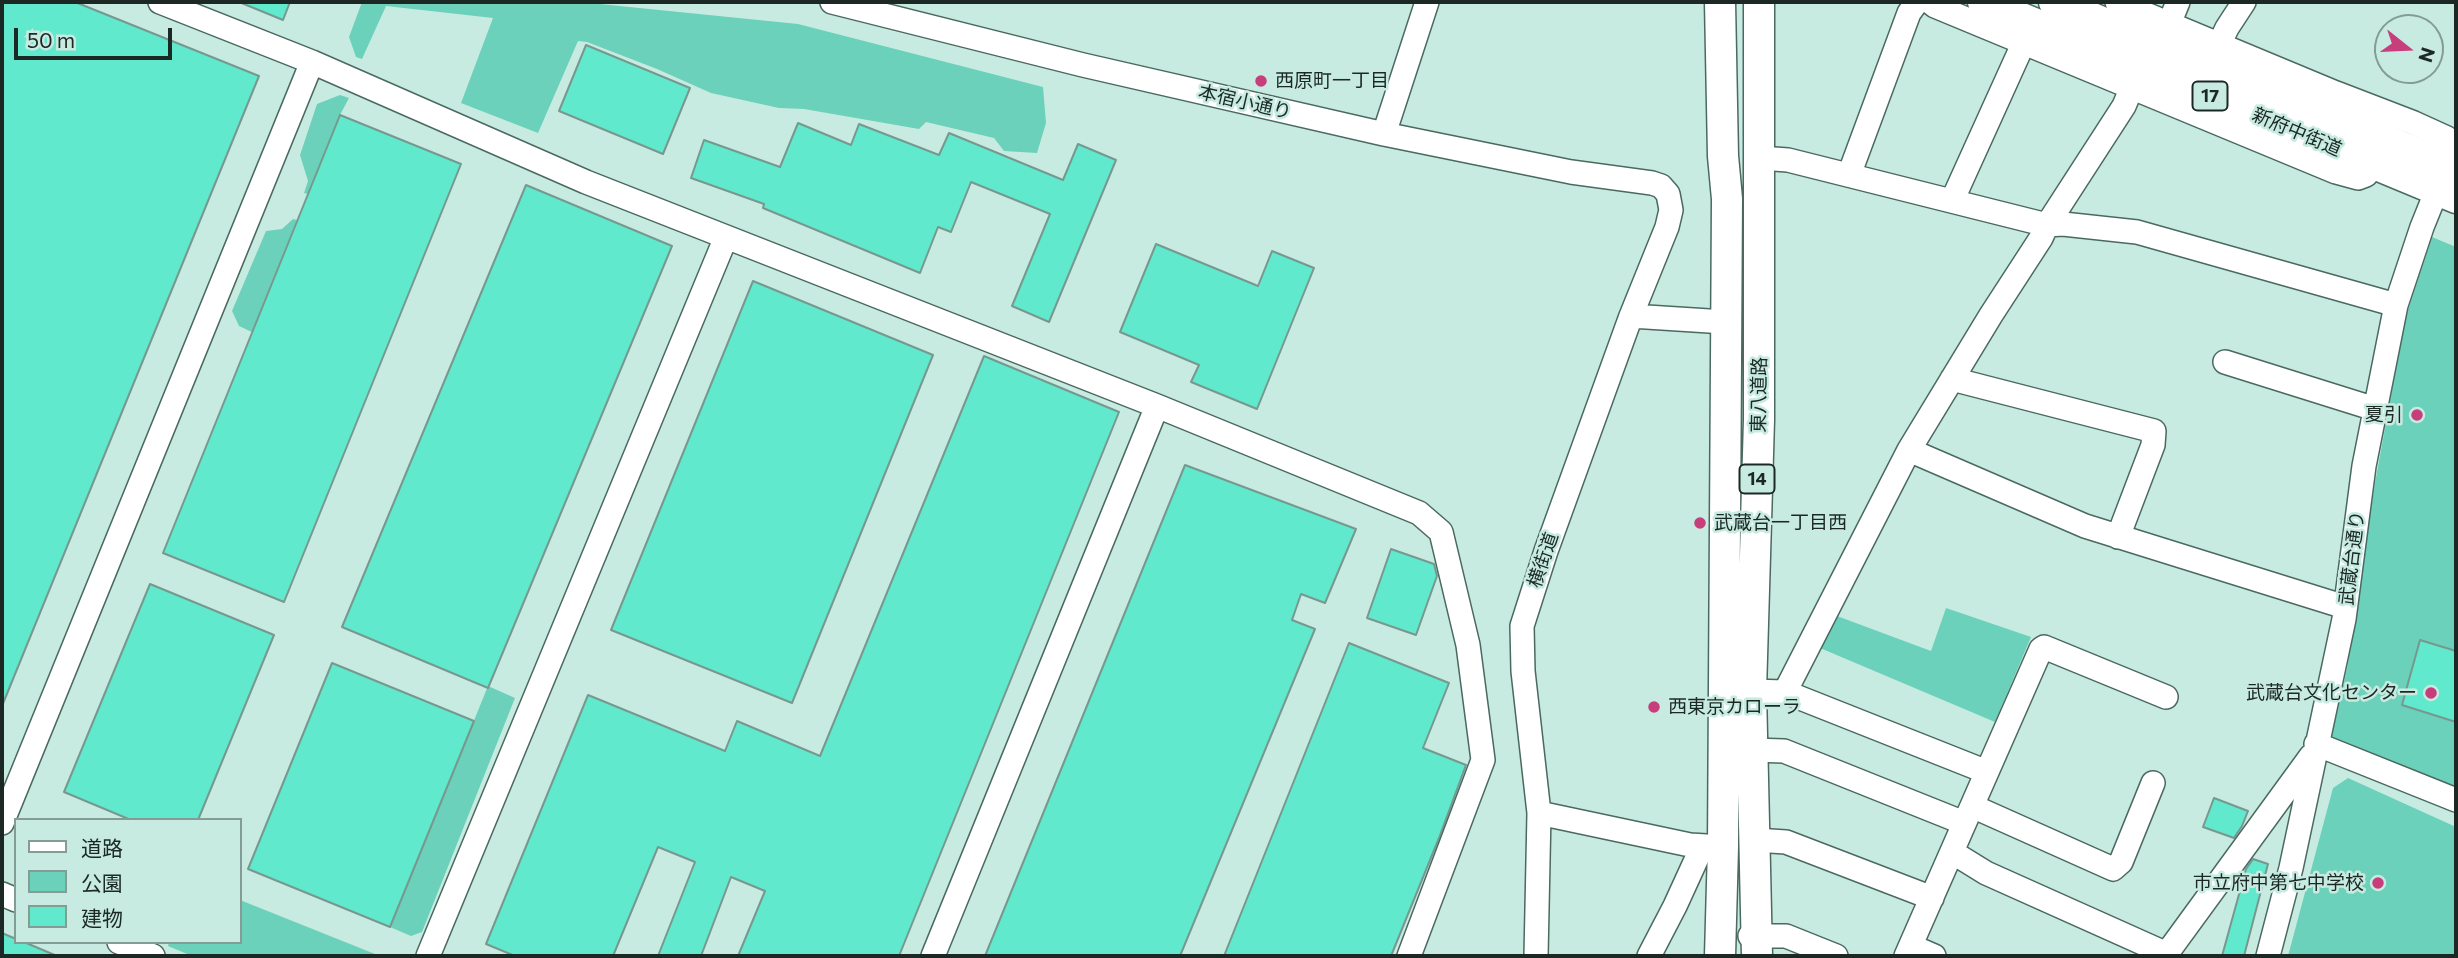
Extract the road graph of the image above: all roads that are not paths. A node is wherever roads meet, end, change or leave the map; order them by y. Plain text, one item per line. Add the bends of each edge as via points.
1 (160, 2) edge
2 (832, 2) edge
3 (1427, 2) edge
4 (1720, 2) edge
5 (1735, 2) edge
6 (1759, 2) edge
7 (1917, 2) edge
8 (1930, 2) edge
9 (1983, 2) edge
10 (2054, 2) edge
11 (2117, 2) edge
12 (2178, 2) edge
13 (2244, 2) edge
14 (2169, 24) junction
15 (2024, 42) junction
16 (2219, 45) junction
17 (312, 62) junction
18 (2132, 87) junction
19 (1384, 134) junction
20 (1760, 158) junction
21 (2450, 163) edge
22 (2374, 164) junction
23 (1849, 175) junction
24 (1661, 186) joint
25 (1727, 199) junction
26 (1952, 201) junction
27 (2047, 225) junction
28 (726, 237) junction
29 (2396, 305) junction
30 (1630, 316) junction
31 (1725, 322) junction
32 (2225, 362) dead end
33 (1952, 379) junction
34 (1157, 406) junction
35 (2375, 409) junction
36 (1909, 450) junction
37 (2118, 537) junction
38 (2345, 607) junction
39 (1751, 691) junction
40 (1785, 692) junction
41 (2166, 696) dead end
42 (2315, 747) junction
43 (1752, 750) junction
44 (1987, 772) junction
45 (2153, 783) dead end
46 (2456, 800) edge
47 (1539, 813) junction
48 (1968, 814) junction
49 (2, 822) edge
50 (1755, 840) junction
51 (1712, 847) junction
52 (1952, 852) junction
53 (1932, 898) junction
54 (123, 944) edge
55 (1753, 946) edge
56 (1909, 951) edge
57 (2166, 955) edge
58 (153, 956) edge
59 (428, 956) edge
60 (933, 956) edge
61 (1409, 956) edge
62 (1536, 956) edge
63 (1649, 956) edge
64 (1720, 956) edge
65 (1836, 956) edge
66 (1934, 956) edge
67 (2268, 956) edge

1 - 17 street
2 - 19 street, 本宿小通り
3 - 19 street
4 - 25 main road, 東八道路 / 14
5 - 25 main road, 東八道路 / 14 via 1736,156
6 - 20 main road, 東八道路 / 14
7 - 23 street
8 - 15 street
9 - 22 main road, 新府中街道 / 17
10 - 21 main road, 新府中街道 / 17
11 - 14 street
12 - 14 street
13 - 16 street
14 - 16 street
15 - 18 street
15 - 26 street
16 - 21 street via 2414,123
17 - 28 street via 586,182
17 - 49 street
18 - 22 street via 2343,174 2366,175
18 - 27 street
19 - 24 street, 本宿小通り
20 - 23 street
20 - 39 main road, 東八道路 / 14
21 - 22 main road, 新府中街道 / 17
21 - 29 street, 武蔵台通り
23 - 26 street
24 - 30 street, 横街道 via 1671,210 1667,227
25 - 31 main road, 東八道路 / 14
26 - 27 street
27 - 29 street via 2137,232
27 - 33 street
28 - 34 street
28 - 59 street
29 - 35 street, 武蔵台通り
30 - 31 street
30 - 47 street, 横街道 via 1522,626
31 - 51 main road, 東八道路 / 14
32 - 35 street
33 - 36 street
33 - 37 street via 2154,431 2153,445
34 - 60 street
34 - 61 street via 1419,513 1441,532 1468,645 1483,760
35 - 38 street, 武蔵台通り
36 - 37 street
36 - 40 street
37 - 38 street
38 - 42 street, 武蔵台通り
39 - 40 street
39 - 43 main road, 東八道路 / 14
40 - 44 street
41 - 44 street via 2044,647
42 - 46 street
42 - 57 street
42 - 67 street, 武蔵台通り
43 - 48 street via 1784,751
43 - 50 main road, 東八道路 / 14
44 - 48 street
45 - 48 street via 2121,862 2113,869
47 - 51 street
47 - 62 street, 横街道
48 - 52 street
50 - 53 street via 1786,842
50 - 55 main road, 東八道路 / 14
51 - 63 street
51 - 64 main road, 東八道路 / 14
52 - 53 street
52 - 57 street via 1986,873
53 - 56 street
54 - 58 street
55 - 65 street via 1786,936
56 - 66 street

